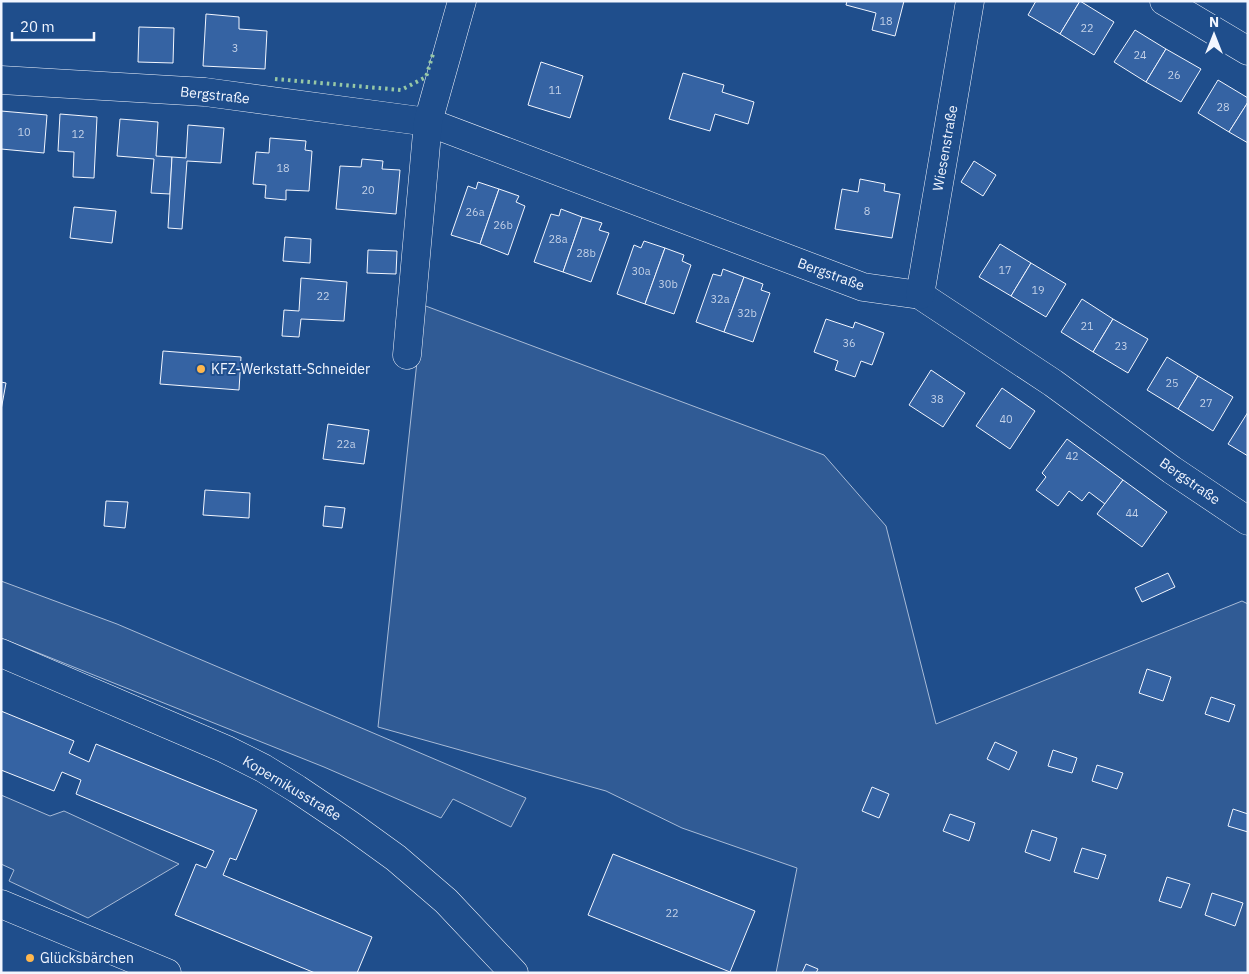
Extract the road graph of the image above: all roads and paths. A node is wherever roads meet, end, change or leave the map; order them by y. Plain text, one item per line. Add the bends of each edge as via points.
1 (462, 1) edge
2 (970, 1) edge
3 (1164, 1) edge
4 (1248, 51) edge
5 (1, 80) edge
6 (428, 122) junction
7 (920, 295) junction
8 (407, 354) dead end
9 (1248, 521) edge
10 (1, 653) edge
11 (1, 904) edge
12 (167, 973) edge
13 (514, 973) edge

1 - 6 street
2 - 7 street, Wiesenstraße
3 - 4 street
5 - 6 street, Bergstraße via 205,92
6 - 7 street, Bergstraße via 863,287
6 - 8 street
7 - 9 street, Bergstraße
10 - 13 street, Kopernikusstraße via 224,750 263,768 297,789 403,864 446,901
11 - 12 street

